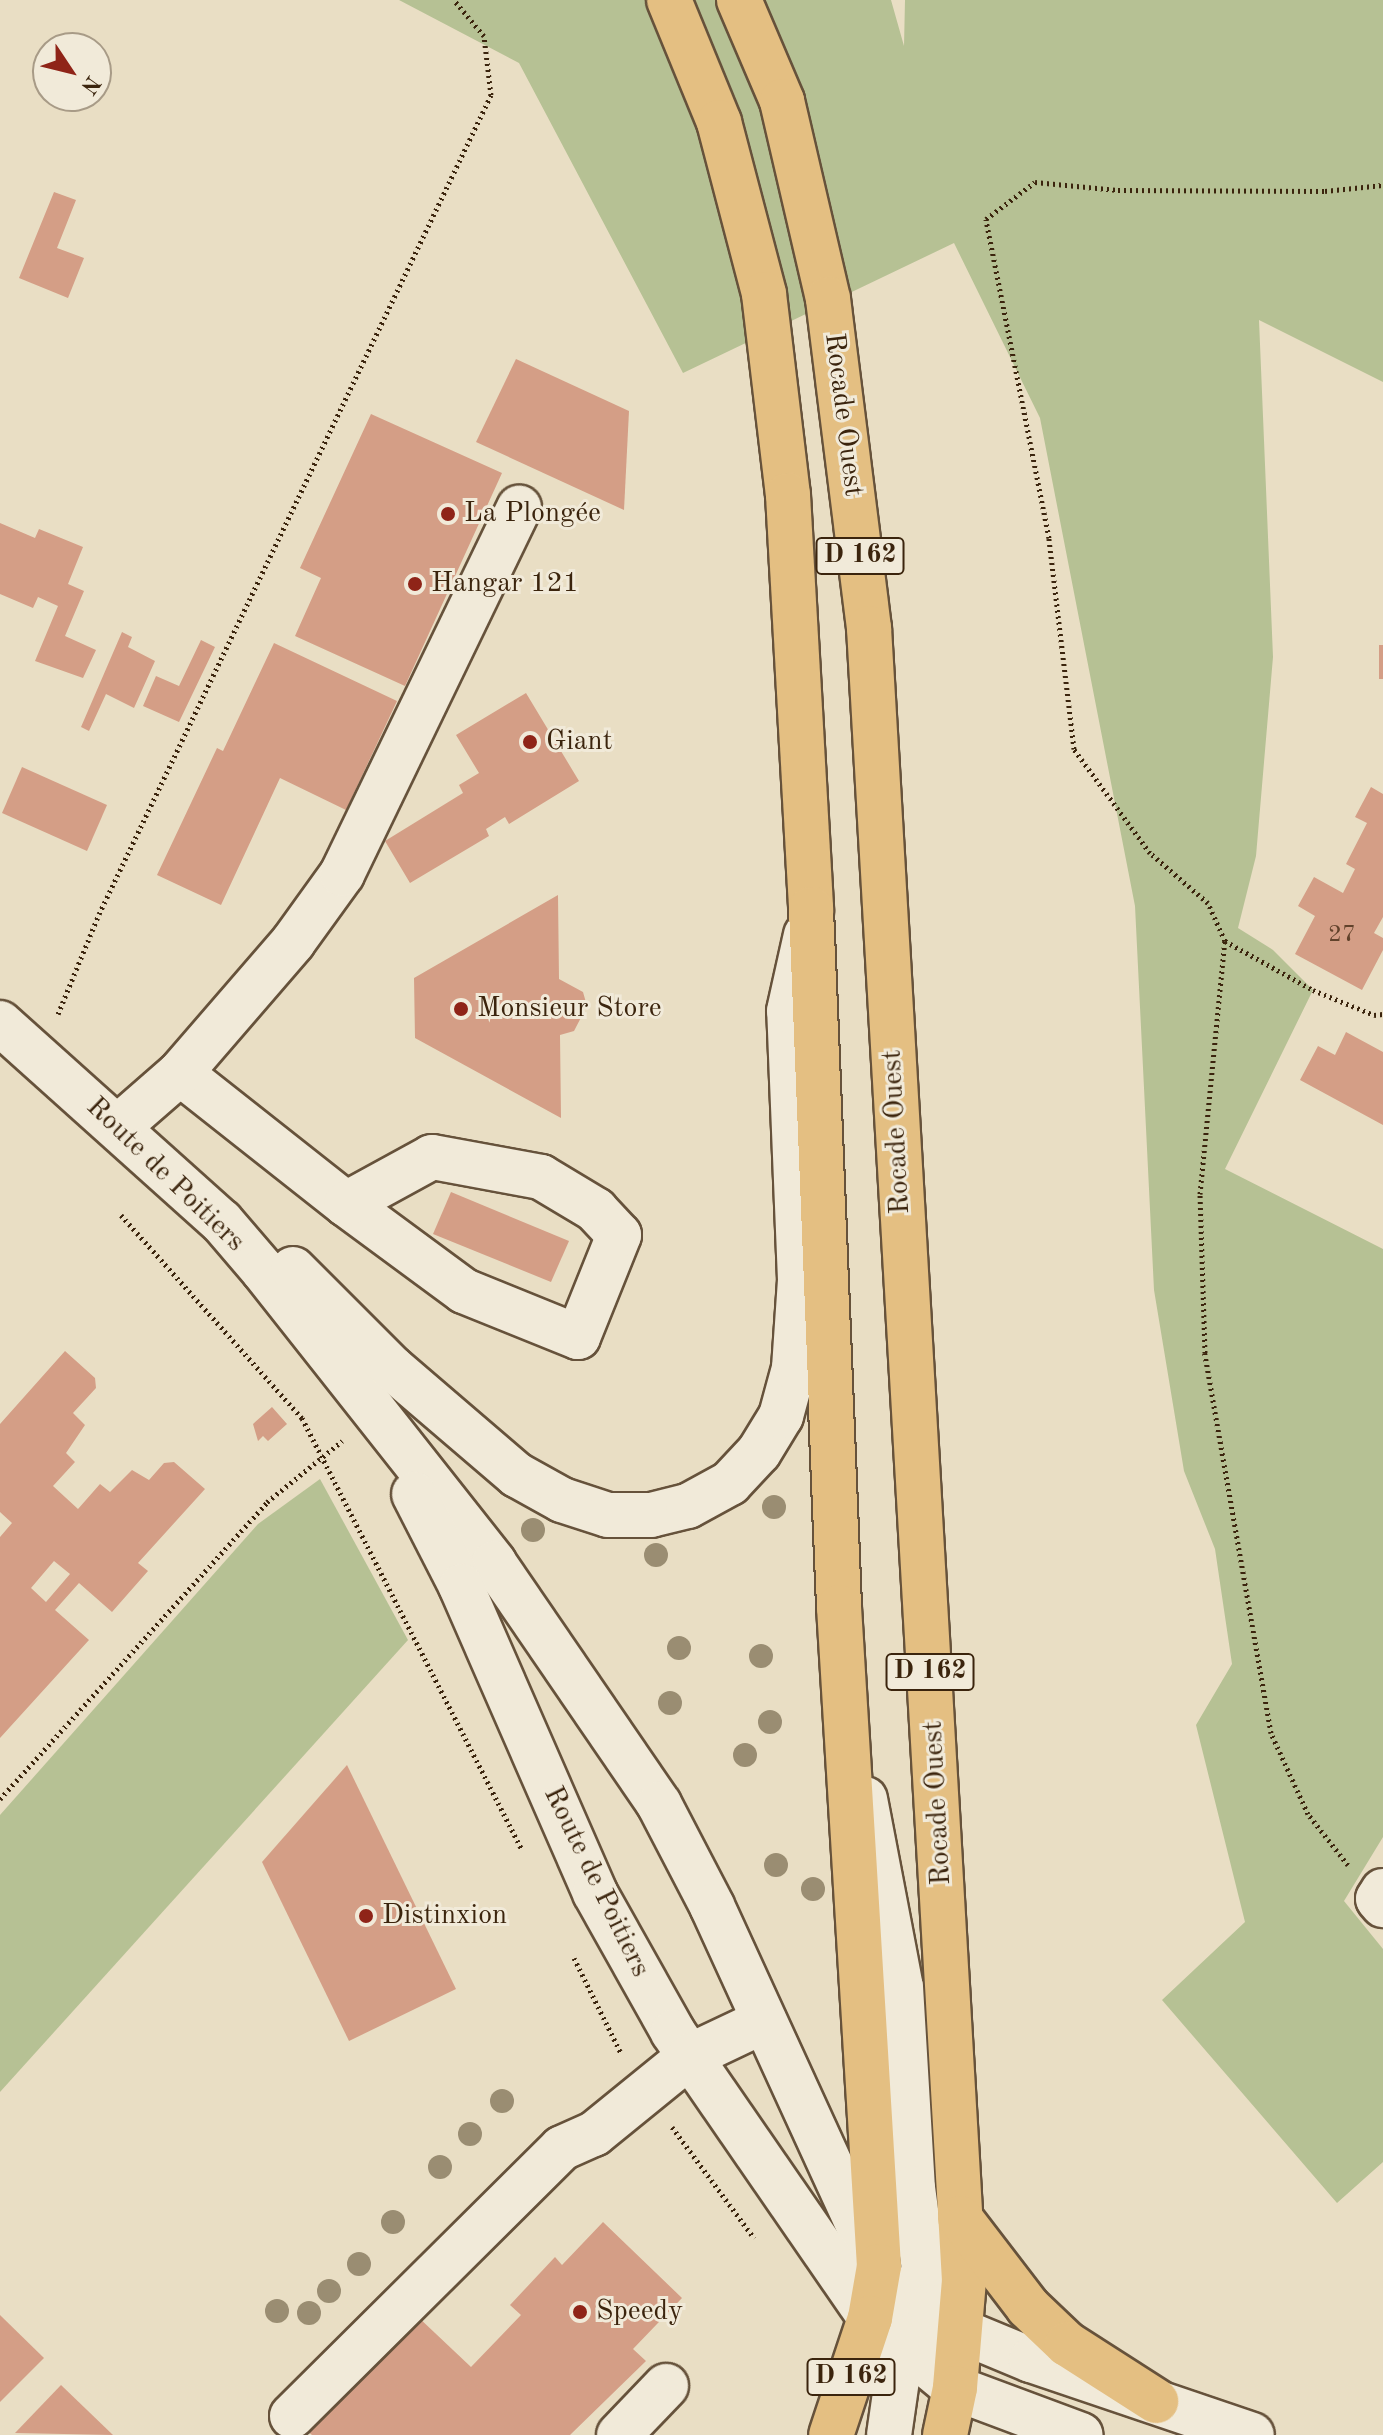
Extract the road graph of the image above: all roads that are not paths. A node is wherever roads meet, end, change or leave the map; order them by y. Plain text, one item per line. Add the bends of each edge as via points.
1 (669, 0) edge
2 (739, 0) edge
3 (519, 508) dead end
4 (811, 909) junction
5 (14, 1035) edge
6 (180, 1073) junction
7 (118, 1127) junction
8 (346, 1204) junction
9 (221, 1221) junction
10 (375, 1416) junction
11 (849, 1714) junction
12 (764, 2021) junction
13 (690, 2056) junction
14 (960, 2218) junction
15 (879, 2266) junction
16 (945, 2319) junction
17 (886, 2332) junction
18 (666, 2386) dead end
19 (955, 2388) junction
20 (1156, 2401) junction
21 (292, 2416) dead end
22 (619, 2435) edge
23 (831, 2435) edge
24 (889, 2435) edge
25 (945, 2435) edge
26 (1081, 2435) edge
27 (1252, 2435) edge

1 - 4 main road, D 162 via 719,122 764,294 788,495
2 - 14 main road, Rocade Ouest / D 162 via 782,101 828,299 869,628
3 - 6 street via 342,874 293,942
4 - 9 street via 789,1011 800,1280 794,1368 781,1416 759,1452 730,1483 688,1506 651,1515 608,1515 562,1500 517,1475 392,1368 289,1266
4 - 11 main road, D 162 via 839,1591
5 - 7 street, Route de Poitiers
6 - 7 street
6 - 8 street
7 - 9 street, Route de Poitiers
8 - 8 street via 464,1291 578,1337 619,1235 596,1210 541,1177 432,1157
9 - 10 street, Route de Poitiers
10 - 12 street, Route de Poitiers via 494,1563 659,1804
10 - 13 street, Route de Poitiers via 461,1586 595,1893
11 - 15 main road, D 162
11 - 16 street via 901,1987 913,2188
12 - 13 street
12 - 15 street, Route de Poitiers
13 - 17 street, Route de Poitiers
13 - 21 street via 594,2134 562,2148
14 - 16 main road, Rocade Ouest / D 162 via 964,2280
14 - 20 main road via 1028,2307 1067,2344
15 - 16 street
15 - 17 main road, D 162
16 - 19 main road, D 162
16 - 20 street
17 - 19 street, Route de Poitiers
17 - 23 main road, D 162
17 - 24 street
18 - 22 street
19 - 25 main road, D 162
19 - 26 street, Route de Poitiers
20 - 27 street

